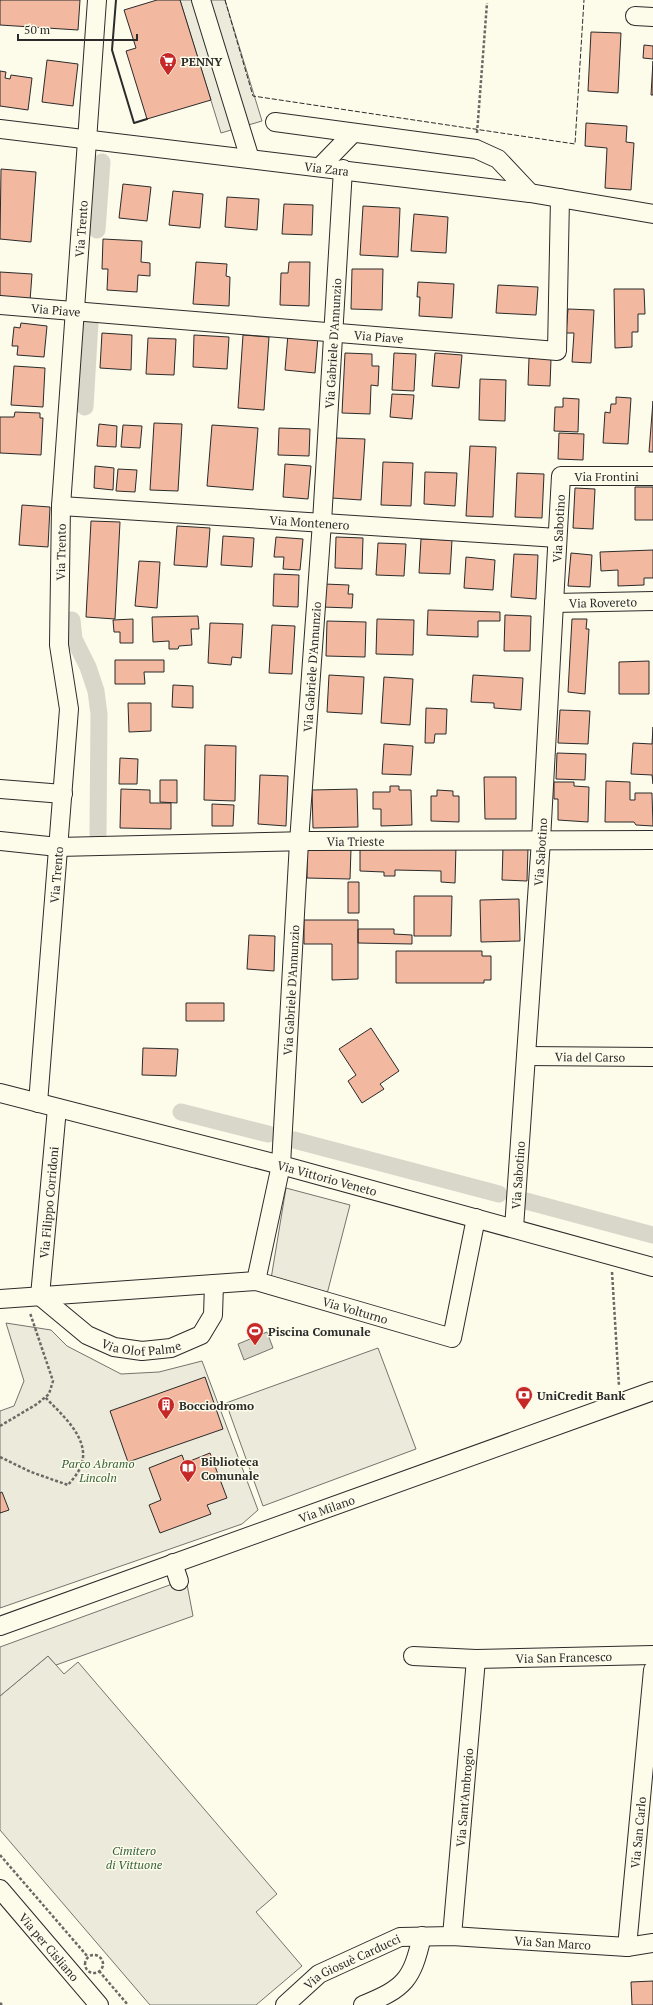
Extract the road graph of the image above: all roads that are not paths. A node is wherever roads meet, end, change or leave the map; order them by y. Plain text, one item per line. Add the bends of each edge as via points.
1 (97, 0) edge
2 (201, 0) edge
3 (635, 16) dead end
4 (653, 17) edge
5 (275, 122) dead end
6 (0, 129) edge
7 (352, 133) junction
8 (86, 140) junction
9 (250, 159) junction
10 (320, 167) junction
11 (343, 170) junction
12 (530, 193) junction
13 (560, 198) junction
14 (653, 214) edge
15 (0, 304) edge
16 (74, 311) junction
17 (333, 333) junction
18 (561, 476) joint
19 (653, 476) edge
20 (61, 506) junction
21 (322, 522) junction
22 (557, 538) junction
23 (653, 601) edge
24 (554, 604) junction
25 (0, 789) edge
26 (63, 794) junction
27 (541, 840) junction
28 (653, 840) edge
29 (0, 841) edge
30 (299, 842) junction
31 (58, 848) junction
32 (526, 1056) junction
33 (653, 1057) edge
34 (0, 1093) edge
35 (38, 1103) junction
36 (57, 1108) junction
37 (281, 1165) junction
38 (476, 1218) junction
39 (514, 1228) junction
40 (653, 1267) edge
41 (256, 1281) junction
42 (214, 1284) junction
43 (32, 1297) junction
44 (0, 1298) edge
45 (653, 1391) edge
46 (173, 1563) junction
47 (179, 1581) dead end
48 (0, 1626) edge
49 (653, 1654) edge
50 (413, 1656) dead end
51 (476, 1659) junction
52 (653, 1670) edge
53 (0, 1889) edge
54 (422, 1936) junction
55 (452, 1936) junction
56 (653, 1943) edge
57 (627, 1947) junction
58 (99, 2005) edge
59 (284, 2005) edge
60 (363, 2005) edge

1 - 8 street, Via Trento
2 - 9 street
3 - 4 street
5 - 7 street
6 - 8 street, Via Zara
7 - 10 street
7 - 12 street via 476,149 498,159
8 - 9 street, Via Zara
8 - 16 street, Via Trento
9 - 10 street, Via Zara
10 - 11 street, Via Zara
11 - 12 street, Via Zara
11 - 17 street, Via Gabriele D'Annunzio
12 - 13 street, Via Zara
13 - 14 street, Via Zara
13 - 17 street, Via Piave via 557,351
15 - 16 street, Via Piave
16 - 17 street, Via Piave
16 - 20 street, Via Trento
17 - 21 street, Via Gabriele D'Annunzio
18 - 19 street, Via Frontini
18 - 22 street, Via Sabotino
20 - 21 street, Via Montenero
20 - 26 street, Via Trento via 59,645 70,709
21 - 22 street, Via Montenero
21 - 30 street, Via Gabriele D'Annunzio
22 - 24 street, Via Sabotino
23 - 24 street, Via Rovereto
24 - 27 street, Via Sabotino
25 - 26 street
26 - 31 street, Via Trento
27 - 28 street, Via Trieste
27 - 30 street, Via Trieste
27 - 32 street, Via Sabotino
29 - 31 street, Via Trieste
30 - 31 street, Via Trieste
30 - 37 street, Via Gabriele D'Annunzio
31 - 35 street, Via Trento
32 - 33 street, Via del Carso
32 - 39 street, Via Sabotino
34 - 35 street, Via Vittorio Veneto
35 - 36 street, Via Vittorio Veneto
36 - 37 street, Via Vittorio Veneto
36 - 43 street, Via Filippo Corridoni
37 - 38 street, Via Vittorio Veneto
37 - 41 street
38 - 39 street, Via Vittorio Veneto
38 - 41 street, Via Volturno via 452,1338
39 - 40 street, Via Vittorio Veneto
41 - 42 street
42 - 43 street
42 - 43 street, Via Olof Palme via 213,1315 201,1336 171,1348 142,1351 114,1347 87,1335
43 - 44 street
45 - 46 street, Via Milano
46 - 47 street
46 - 48 street, Via Milano
49 - 51 street, Via San Francesco
50 - 51 street, Via San Francesco
51 - 55 street, Via Sant'Ambrogio
52 - 57 street, Via San Carlo
53 - 58 street, Via per Cisliano
54 - 55 street, Via Giosuè Carducci
54 - 59 street, Via Giosuè Carducci via 389,1940 319,1974
54 - 60 street via 416,1963 403,1983 384,1996
55 - 57 street, Via San Marco
56 - 57 street, Via San Marco

